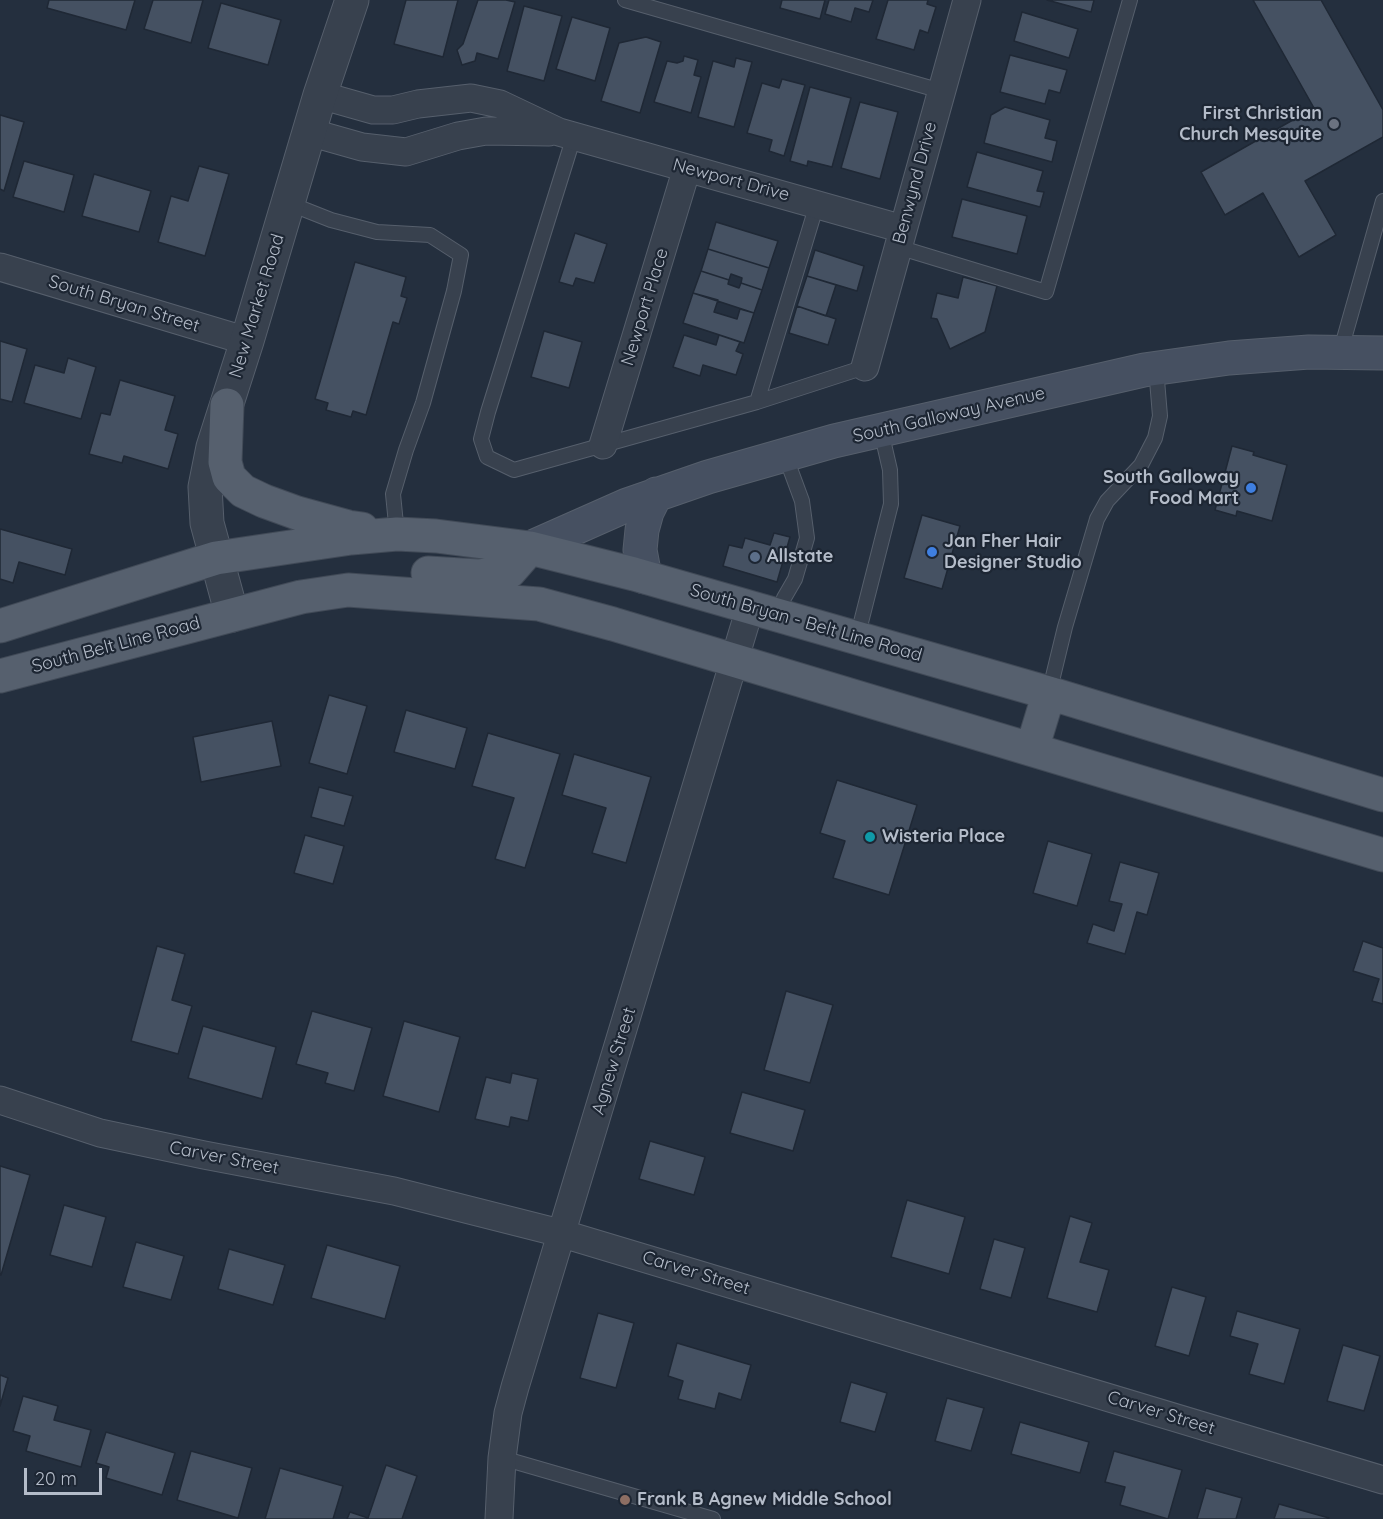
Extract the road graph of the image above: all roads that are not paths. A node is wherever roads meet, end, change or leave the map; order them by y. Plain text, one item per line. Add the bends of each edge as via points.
1 (352, 0) edge
2 (625, 0) edge
3 (967, 0) edge
4 (1130, 0) edge
5 (941, 91) junction
6 (320, 95) junction
7 (309, 132) junction
8 (566, 134) junction
9 (687, 168) junction
10 (1383, 201) edge
11 (288, 203) junction
12 (817, 204) junction
13 (900, 238) junction
14 (0, 267) edge
15 (247, 341) junction
16 (1340, 353) junction
17 (1383, 353) edge
18 (865, 367) joint
19 (1156, 368) junction
20 (757, 402) junction
21 (227, 405) junction
22 (881, 431) junction
23 (603, 445) junction
24 (785, 455) junction
25 (656, 494) junction
26 (397, 534) junction
27 (530, 548) junction
28 (216, 558) junction
29 (645, 577) junction
30 (348, 590) junction
31 (764, 612) junction
32 (232, 615) junction
33 (0, 626) edge
34 (857, 638) junction
35 (735, 660) junction
36 (0, 676) edge
37 (1049, 693) junction
38 (1032, 749) junction
39 (1383, 795) edge
40 (1383, 855) edge
41 (0, 1100) edge
42 (560, 1233) junction
43 (502, 1458) junction
44 (1383, 1480) edge
45 (499, 1519) edge
46 (713, 1519) edge

1 - 6 street, New Market Road
2 - 5 lane
3 - 5 street, Benwynd Drive
4 - 13 lane via 1046,292
5 - 13 street, Benwynd Drive
6 - 7 street, New Market Road
6 - 8 street, Newport Drive via 373,110 471,98 500,104
7 - 8 street, Newport Drive via 362,147 406,152 486,131
7 - 11 street, New Market Road
8 - 9 street, Newport Drive
8 - 23 lane via 482,439 487,457 514,470
9 - 12 street, Newport Drive
9 - 23 street, Newport Place
10 - 16 lane
11 - 15 street, New Market Road
11 - 26 lane via 377,232 430,236 460,255 442,336 393,494
12 - 13 street, Newport Drive
12 - 20 lane
13 - 18 street, Benwynd Drive
14 - 15 street, South Bryan Street
15 - 21 street, New Market Road
16 - 17 main road, South Galloway Avenue
16 - 19 main road, South Galloway Avenue via 1229,358
18 - 20 lane
19 - 22 main road, South Galloway Avenue
19 - 37 lane via 1160,416 1155,438 1141,465 1107,501 1097,519
20 - 23 lane
21 - 26 main road via 225,462 229,477 243,491 297,513
21 - 28 street, New Market Road via 205,487 207,523
22 - 24 main road, South Galloway Avenue
22 - 34 lane via 890,470 891,504
24 - 25 main road, South Galloway Avenue
24 - 31 lane via 802,501 807,538 795,579 784,598
25 - 27 main road, South Galloway Avenue
25 - 29 main road via 642,530 640,550
26 - 27 main road, South Bryan - Belt Line Road
26 - 28 main road, South Bryan - Belt Line Road
27 - 29 main road, South Bryan - Belt Line Road
27 - 30 main road via 509,572 478,576 418,572 384,576
28 - 32 street, New Market Road
28 - 33 main road
29 - 31 main road, South Bryan - Belt Line Road
30 - 32 main road via 301,597
30 - 35 main road via 539,604
31 - 34 main road, South Bryan - Belt Line Road
31 - 35 street, Agnew Street
32 - 36 main road, South Belt Line Road
34 - 37 main road, South Bryan - Belt Line Road
35 - 38 main road
35 - 42 street, Agnew Street
37 - 38 main road
37 - 39 main road, South Bryan - Belt Line Road
38 - 40 main road
41 - 42 street, Carver Street via 100,1132 394,1191
42 - 43 street, Agnew Street via 508,1413
42 - 44 street, Carver Street
43 - 45 street, Agnew Street
43 - 46 lane

